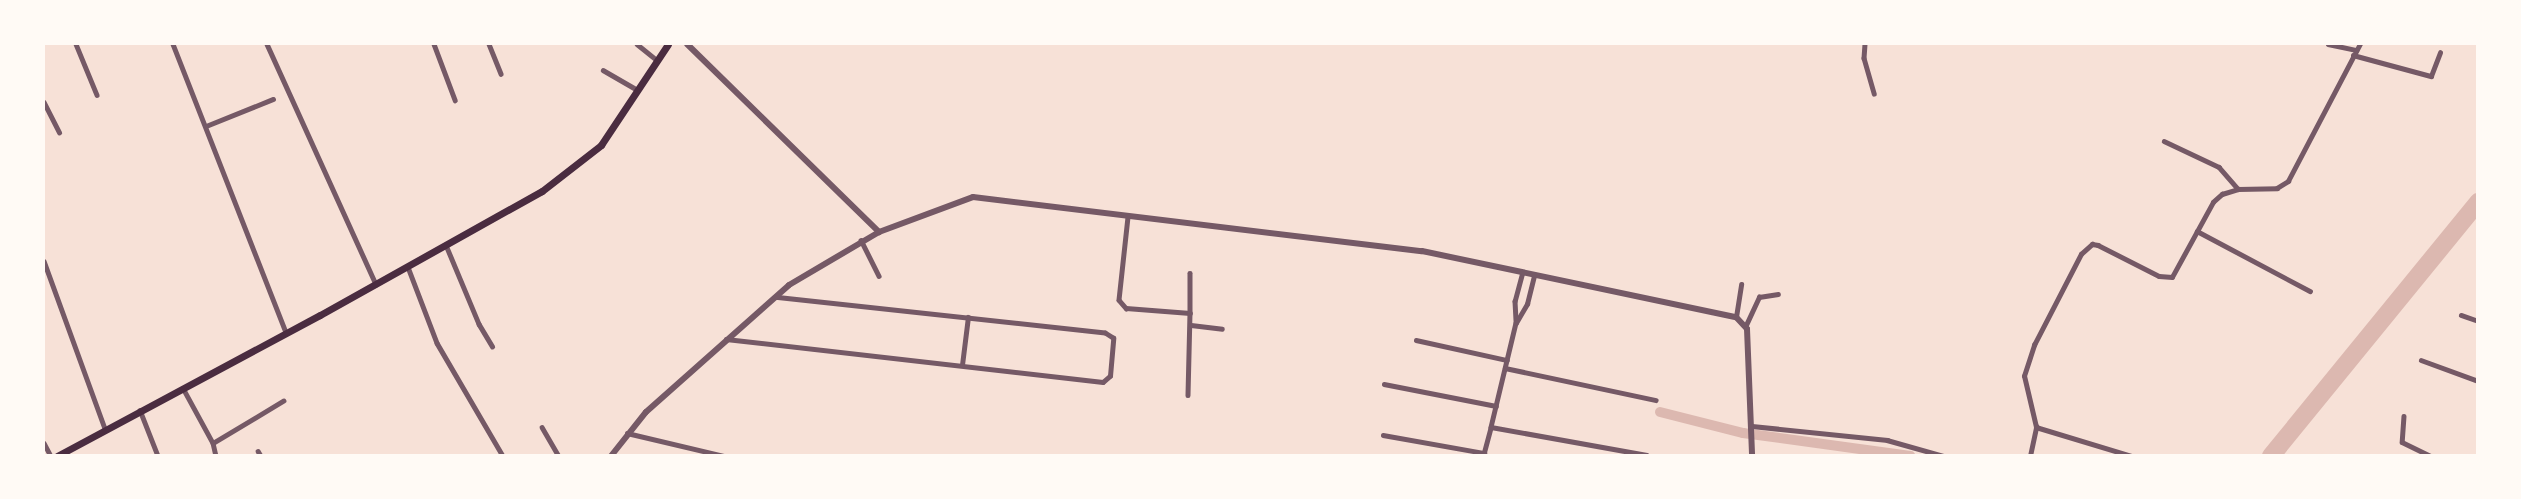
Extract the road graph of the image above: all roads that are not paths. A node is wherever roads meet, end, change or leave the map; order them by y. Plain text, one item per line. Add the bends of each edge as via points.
1 (76, 44) edge
2 (173, 44) edge
3 (267, 44) edge
4 (434, 44) edge
5 (489, 44) edge
6 (638, 44) edge
7 (668, 44) edge
8 (687, 44) edge
9 (1865, 44) edge
10 (2328, 44) edge
11 (2360, 44) edge
12 (2354, 53) junction
13 (2440, 53) dead end
14 (657, 60) junction
15 (603, 70) dead end
16 (501, 74) dead end
17 (637, 90) junction
18 (1874, 94) dead end
19 (97, 95) dead end
20 (273, 99) dead end
21 (455, 100) dead end
22 (44, 102) edge
23 (206, 126) junction
24 (59, 132) dead end
25 (2164, 141) dead end
26 (2238, 189) junction
27 (1128, 218) junction
28 (2197, 231) junction
29 (879, 232) junction
30 (861, 240) junction
31 (446, 245) junction
32 (44, 261) edge
33 (408, 267) junction
34 (1523, 272) junction
35 (1190, 273) dead end
36 (1534, 275) junction
37 (879, 276) dead end
38 (376, 284) junction
39 (1741, 284) dead end
40 (2310, 291) dead end
41 (1778, 294) dead end
42 (773, 297) junction
43 (1190, 314) junction
44 (2461, 315) dead end
45 (968, 317) junction
46 (1737, 317) junction
47 (2478, 321) edge
48 (1516, 322) junction
49 (1746, 325) junction
50 (1191, 326) junction
51 (1222, 329) dead end
52 (286, 333) junction
53 (725, 339) junction
54 (1416, 340) dead end
55 (492, 346) dead end
56 (1507, 360) junction
57 (2421, 360) dead end
58 (962, 365) junction
59 (1505, 368) junction
60 (2478, 381) edge
61 (1384, 384) dead end
62 (183, 388) junction
63 (1188, 395) dead end
64 (1656, 400) dead end
65 (283, 401) dead end
66 (1496, 406) junction
67 (140, 410) junction
68 (2404, 416) dead end
69 (542, 427) dead end
70 (1491, 427) junction
71 (1752, 427) junction
72 (2036, 427) junction
73 (105, 429) junction
74 (627, 433) junction
75 (1383, 435) dead end
76 (44, 443) edge
77 (213, 444) junction
78 (1484, 454) edge
79 (1646, 455) edge
80 (51, 456) edge
81 (57, 456) edge
82 (159, 456) edge
83 (216, 456) edge
84 (503, 456) edge
85 (559, 456) edge
86 (611, 456) edge
87 (724, 456) edge
88 (1752, 456) edge
89 (1944, 456) edge
90 (2030, 456) edge
91 (2132, 456) edge
92 (2431, 456) edge

1 - 19 street
2 - 23 street
3 - 38 street
4 - 21 street
5 - 16 street
6 - 14 street
7 - 14 main road
8 - 29 street
9 - 18 street via 1864,58
10 - 12 street
11 - 12 street
12 - 13 street via 2431,76
12 - 26 street via 2288,181 2277,188
14 - 17 main road
15 - 17 street
17 - 31 main road via 601,145 572,170
20 - 23 street
22 - 24 street
23 - 52 street
25 - 26 street via 2219,167
26 - 28 street via 2213,202
27 - 29 street via 973,197
27 - 34 street via 1400,248
27 - 43 street via 1120,304 1126,308
28 - 40 street
28 - 72 street via 2172,277 2159,276 2098,245 2092,244 2081,254 2034,345 2024,376
29 - 30 street
30 - 37 street
30 - 42 street
31 - 33 main road
31 - 55 street
32 - 73 street
33 - 38 main road
33 - 84 street via 437,343
34 - 36 street
34 - 48 street via 1515,301
35 - 43 street
36 - 46 street
36 - 48 street via 1527,304
38 - 52 main road
39 - 46 street
41 - 49 street via 1759,297
42 - 45 street
42 - 53 street
43 - 50 street
44 - 47 street
45 - 58 street
45 - 58 street via 1110,334 1110,376 1103,382
46 - 49 street
48 - 56 street
49 - 71 street
50 - 51 street
50 - 63 street
52 - 62 main road
53 - 58 street
53 - 74 street
54 - 56 street
56 - 59 street
57 - 60 street
59 - 64 street
59 - 66 street
61 - 66 street
62 - 67 main road
62 - 77 street
65 - 77 street
66 - 70 street
67 - 73 main road
67 - 82 street
68 - 92 street via 2402,442
69 - 85 street
70 - 78 street
70 - 79 street
71 - 88 street
71 - 89 street via 1887,440
72 - 90 street
72 - 91 street
73 - 81 main road
74 - 86 street
74 - 87 street
75 - 78 street
76 - 80 street
77 - 83 street

